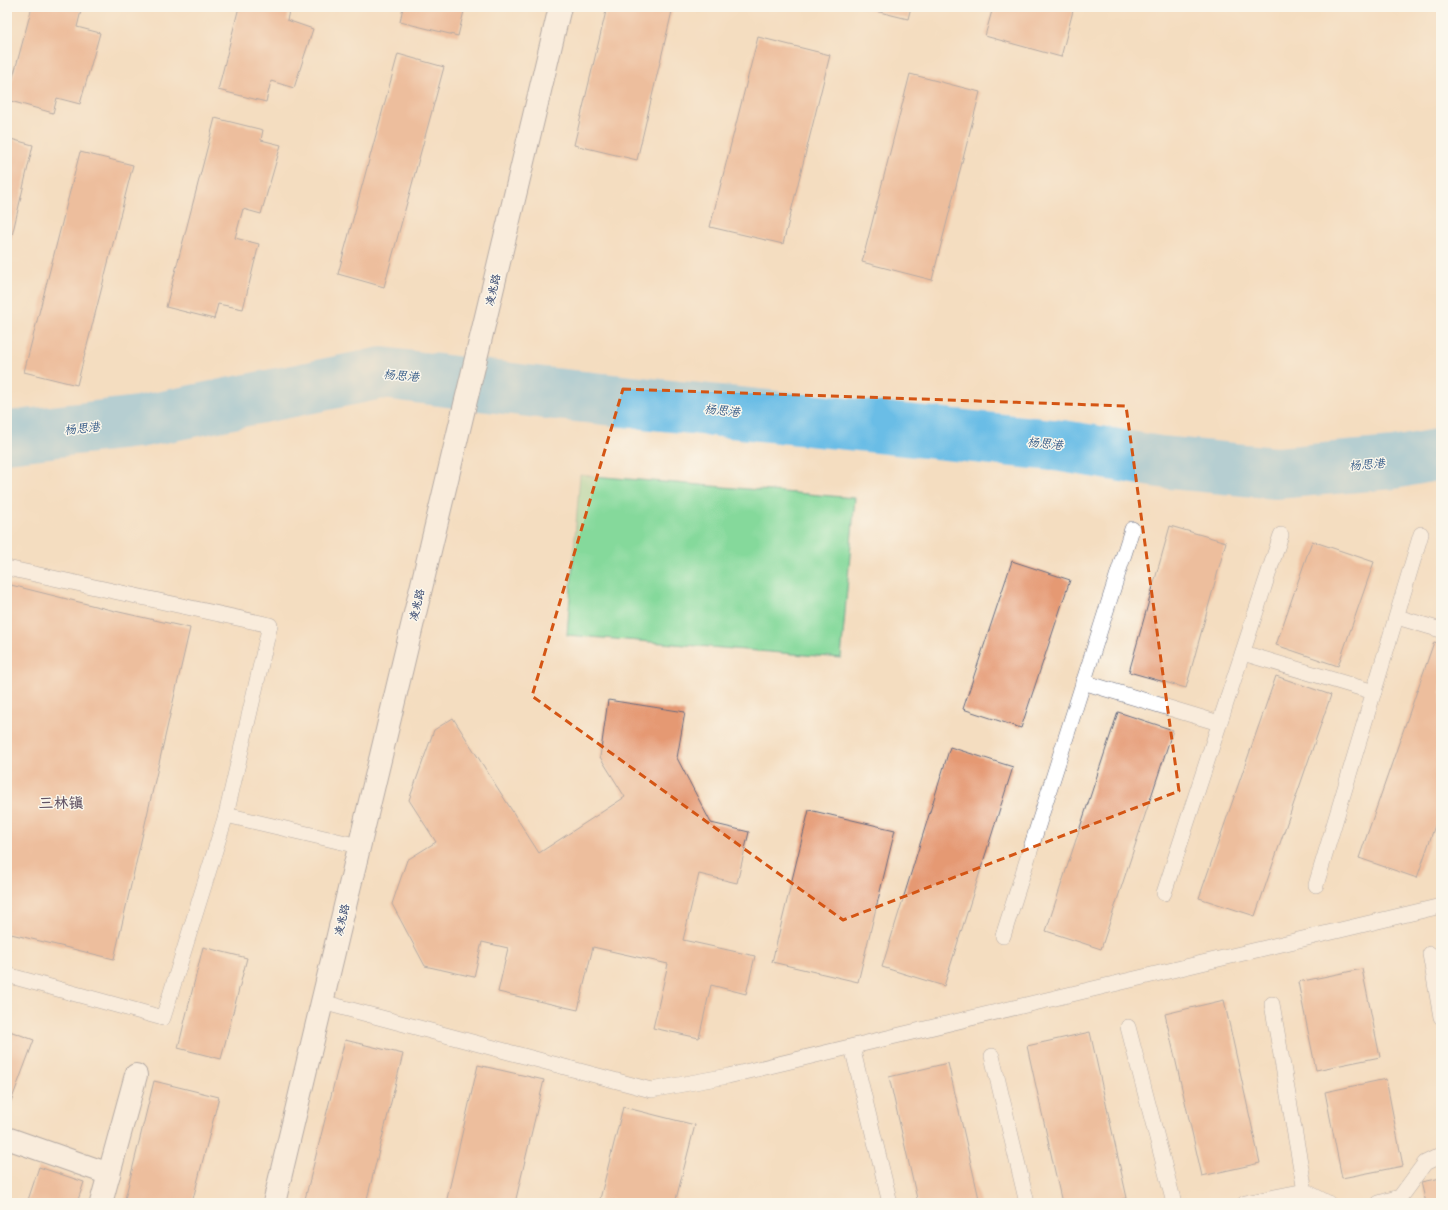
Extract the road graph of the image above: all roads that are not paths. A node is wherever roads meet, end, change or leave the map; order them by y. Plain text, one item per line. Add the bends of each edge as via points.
1 (560, 7) edge
2 (1132, 529) dead end
3 (1422, 534) dead end
4 (1281, 535) dead end
5 (7, 568) edge
6 (1396, 617) junction
7 (1441, 630) edge
8 (1242, 653) junction
9 (1084, 682) junction
10 (1374, 692) junction
11 (1219, 723) junction
12 (226, 815) junction
13 (360, 846) junction
14 (1316, 885) dead end
15 (1164, 893) dead end
16 (1441, 906) edge
17 (1003, 936) dead end
18 (1430, 954) dead end
19 (7, 975) edge
20 (322, 1002) junction
21 (1272, 1004) dead end
22 (1441, 1017) edge
23 (1128, 1027) dead end
24 (852, 1046) junction
25 (992, 1056) dead end
26 (136, 1075) dead end
27 (7, 1138) edge
28 (1441, 1155) edge
29 (109, 1174) junction
30 (1305, 1191) junction
31 (101, 1203) edge
32 (274, 1203) edge
33 (890, 1203) edge
34 (1027, 1203) edge
35 (1174, 1203) edge
36 (1245, 1203) edge
37 (1328, 1203) edge
38 (1379, 1203) edge

1 - 13 street, 凌兆路
2 - 9 lane
3 - 6 lane
4 - 8 lane
5 - 12 lane via 270,625
6 - 7 lane
6 - 10 lane
8 - 10 lane
8 - 11 lane
9 - 11 lane
9 - 17 lane
10 - 14 lane
11 - 15 lane
12 - 13 lane
12 - 19 lane via 163,1018
13 - 20 street, 凌兆路
16 - 24 lane
18 - 22 lane
20 - 24 lane via 651,1090 728,1076
20 - 32 street, 凌兆路
21 - 30 lane
23 - 35 lane
24 - 33 lane
25 - 34 lane
26 - 29 street
27 - 29 street
28 - 38 lane via 1425,1163 1400,1197
29 - 31 street
30 - 36 lane
30 - 37 lane

